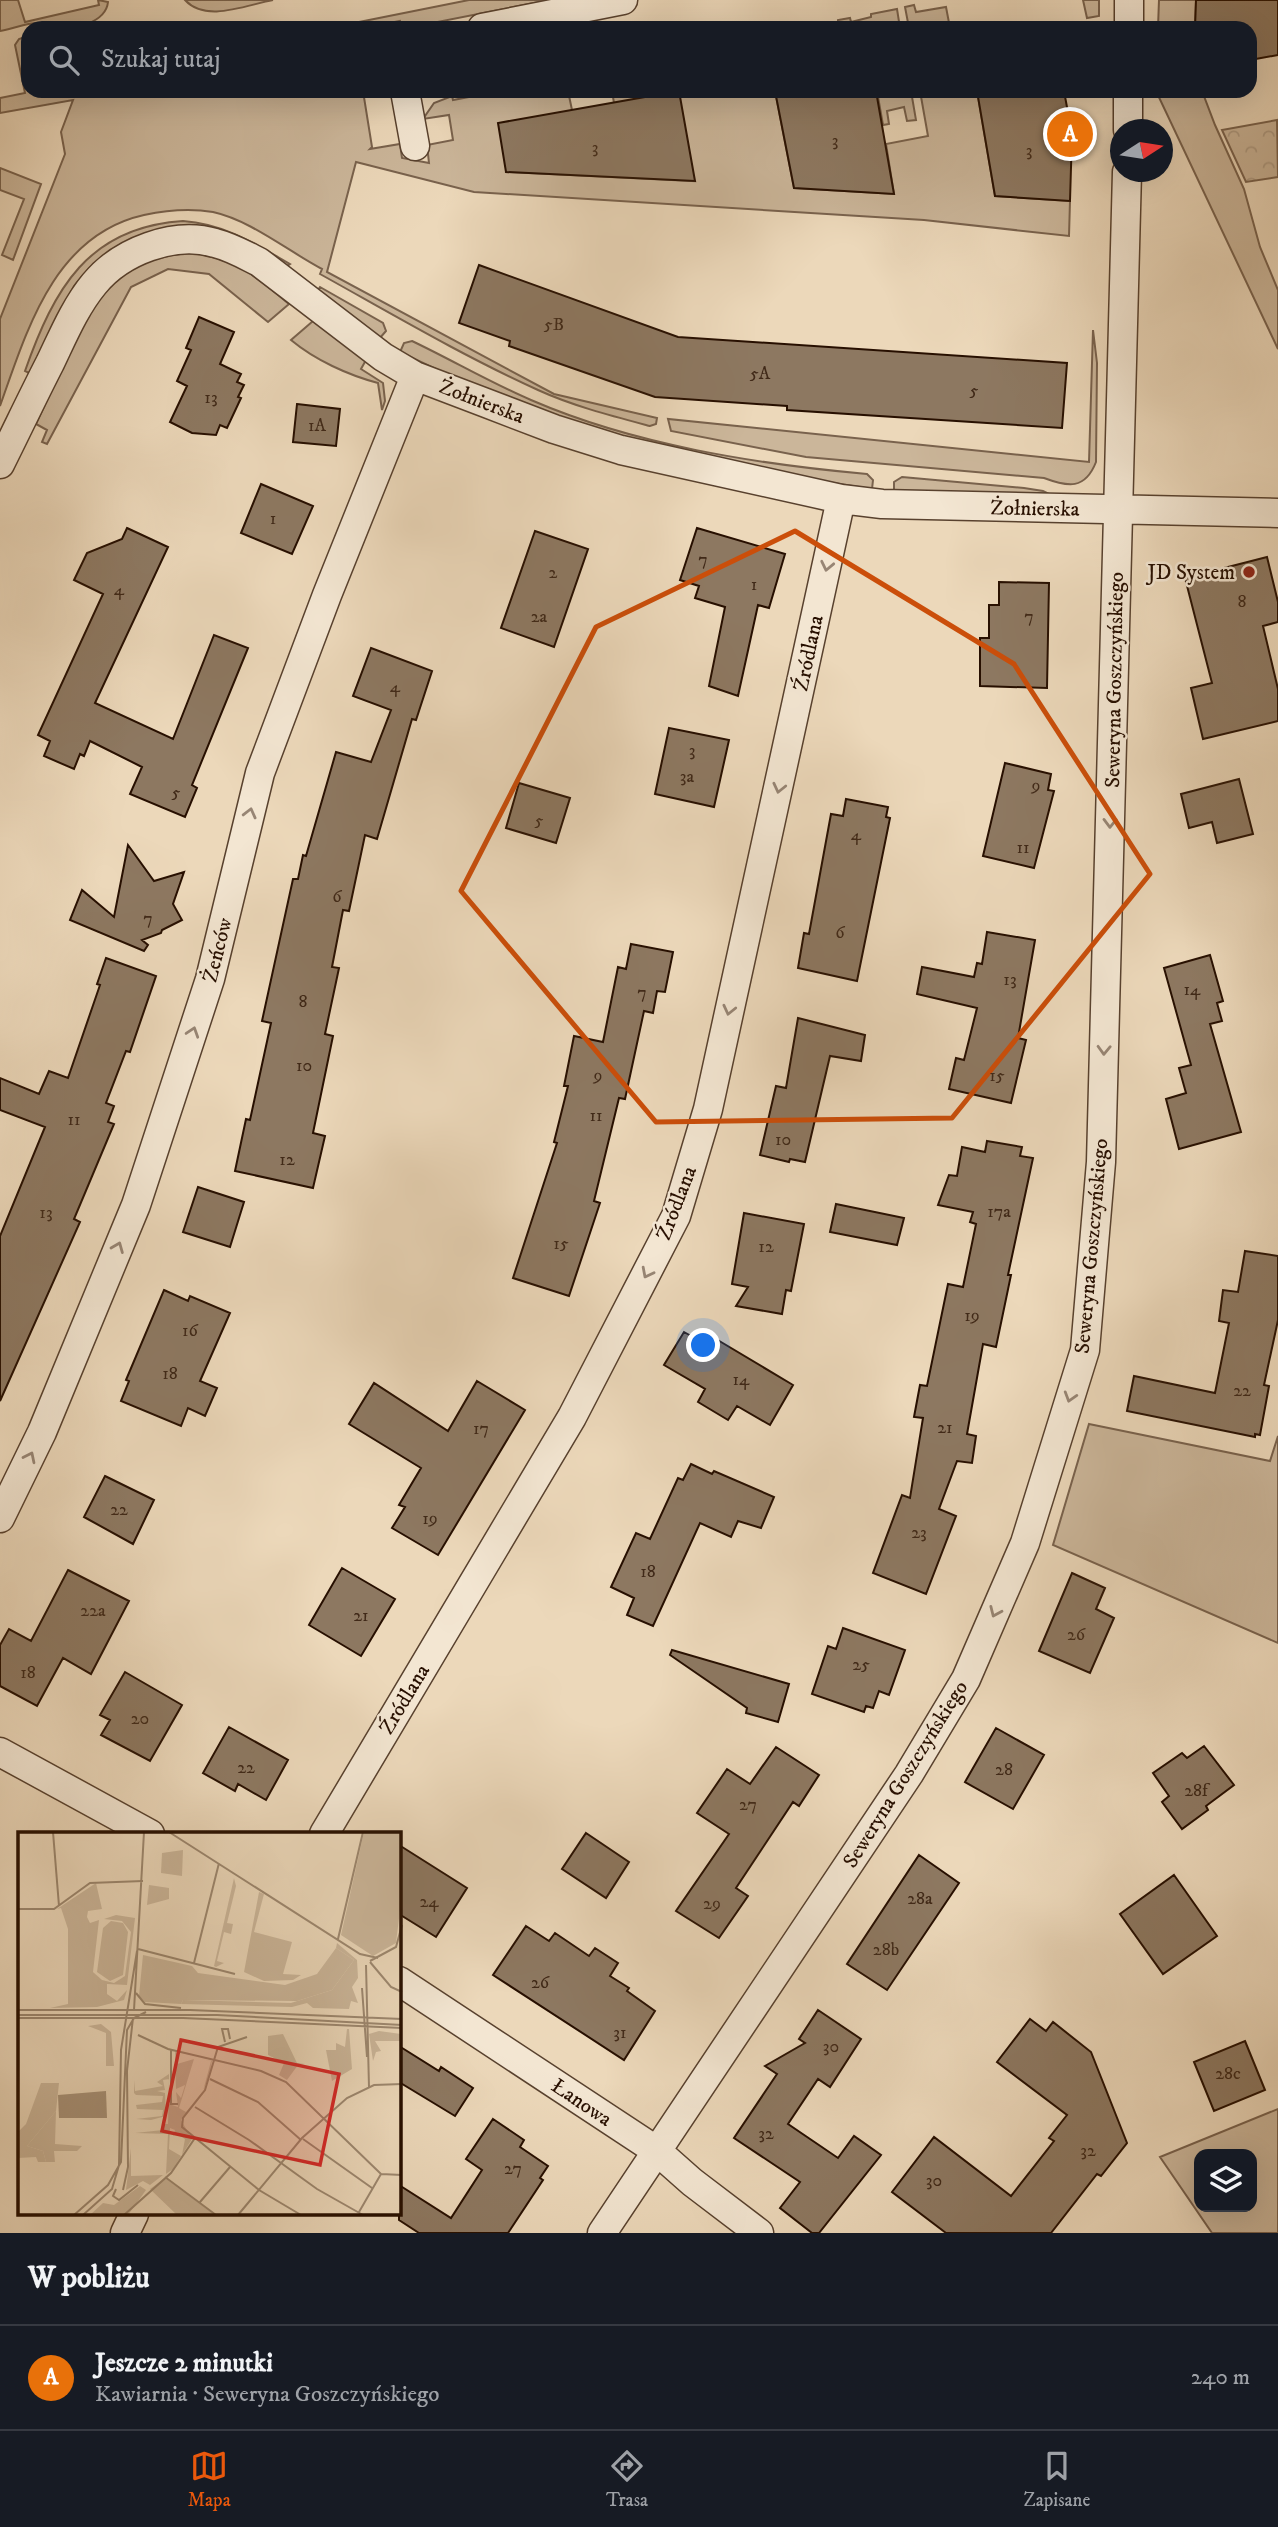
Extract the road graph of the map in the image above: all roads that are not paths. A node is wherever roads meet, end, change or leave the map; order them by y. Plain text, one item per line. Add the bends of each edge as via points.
1 (623, 0) edge
2 (1129, 0) edge
3 (517, 21) edge
4 (1129, 21) edge
5 (406, 98) edge
6 (1128, 98) edge
7 (1128, 119) edge
8 (415, 146) dead end
9 (1127, 182) edge
10 (415, 376) junction
11 (0, 464) edge
12 (842, 499) junction
13 (1118, 510) junction
14 (1278, 513) edge
15 (0, 1518) edge
16 (0, 1752) edge
17 (146, 1832) edge
18 (325, 1832) edge
19 (401, 1982) edge
20 (657, 2151) junction
21 (133, 2216) edge
22 (125, 2233) edge
23 (602, 2233) edge
24 (759, 2233) edge

1 - 3 street
2 - 4 street
5 - 8 street
6 - 7 street
9 - 13 street, Seweryna Goszczyńskiego
10 - 11 street, Żołnierska via 383,357 259,262 213,242 165,243 118,262 95,282 77,308
10 - 12 street, Żołnierska via 621,450
15 -> 10 street, Żeńców via 42,1432 136,1205 210,979 260,773
12 - 13 street, Żołnierska
12 -> 18 street, Źródlana via 708,1109 676,1216 572,1417
13 - 14 street, Żołnierska
13 -> 20 street, Seweryna Goszczyńskiego via 1101,1162 1085,1350 1025,1543 966,1679 902,1785
16 - 17 street
19 - 20 street, Łanowa
20 - 23 street, Seweryna Goszczyńskiego
20 - 24 street, Łanowa
21 - 22 street

